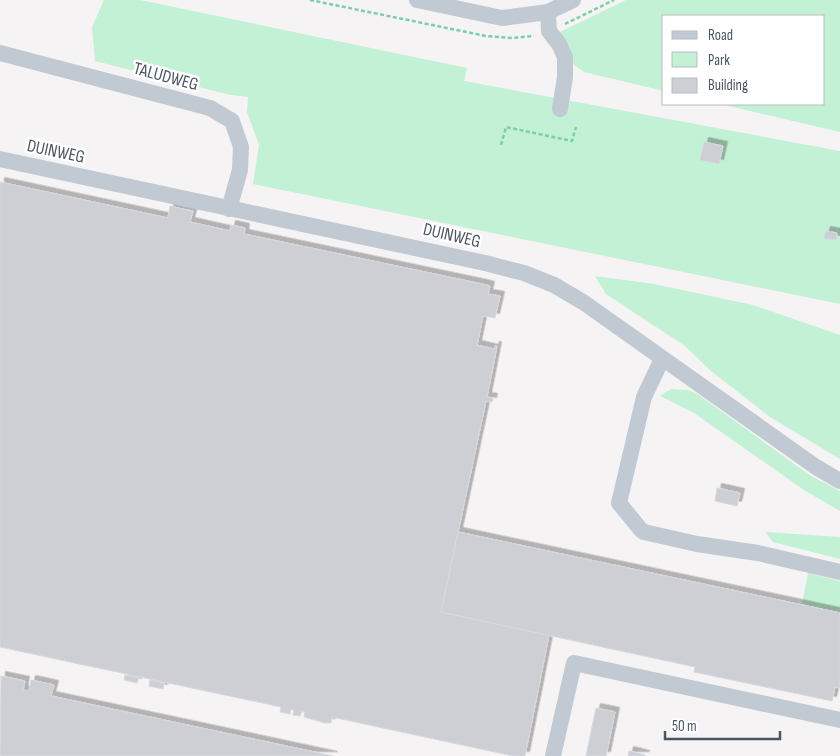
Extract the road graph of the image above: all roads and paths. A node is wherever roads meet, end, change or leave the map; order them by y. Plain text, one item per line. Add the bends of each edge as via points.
1 (417, 0) edge
2 (573, 0) edge
3 (548, 12) junction
4 (0, 53) edge
5 (560, 110) dead end
6 (576, 127) dead end
7 (501, 145) dead end
8 (0, 159) edge
9 (229, 209) junction
10 (662, 359) junction
11 (840, 480) edge
12 (840, 572) edge
13 (840, 720) edge
14 (553, 756) edge

1 - 3 lane via 502,18
2 - 3 lane
3 - 5 lane via 549,31 565,57
4 - 9 lane, TALUDWEG via 210,108 232,121 241,147 240,170
6 - 7 path via 572,141 506,127
8 - 9 lane, DUINWEG
9 - 10 lane, DUINWEG via 524,274 554,285 576,298
10 - 11 lane, DUINWEG via 816,467
10 - 12 lane via 644,397 619,503 641,530
13 - 14 lane via 574,663

